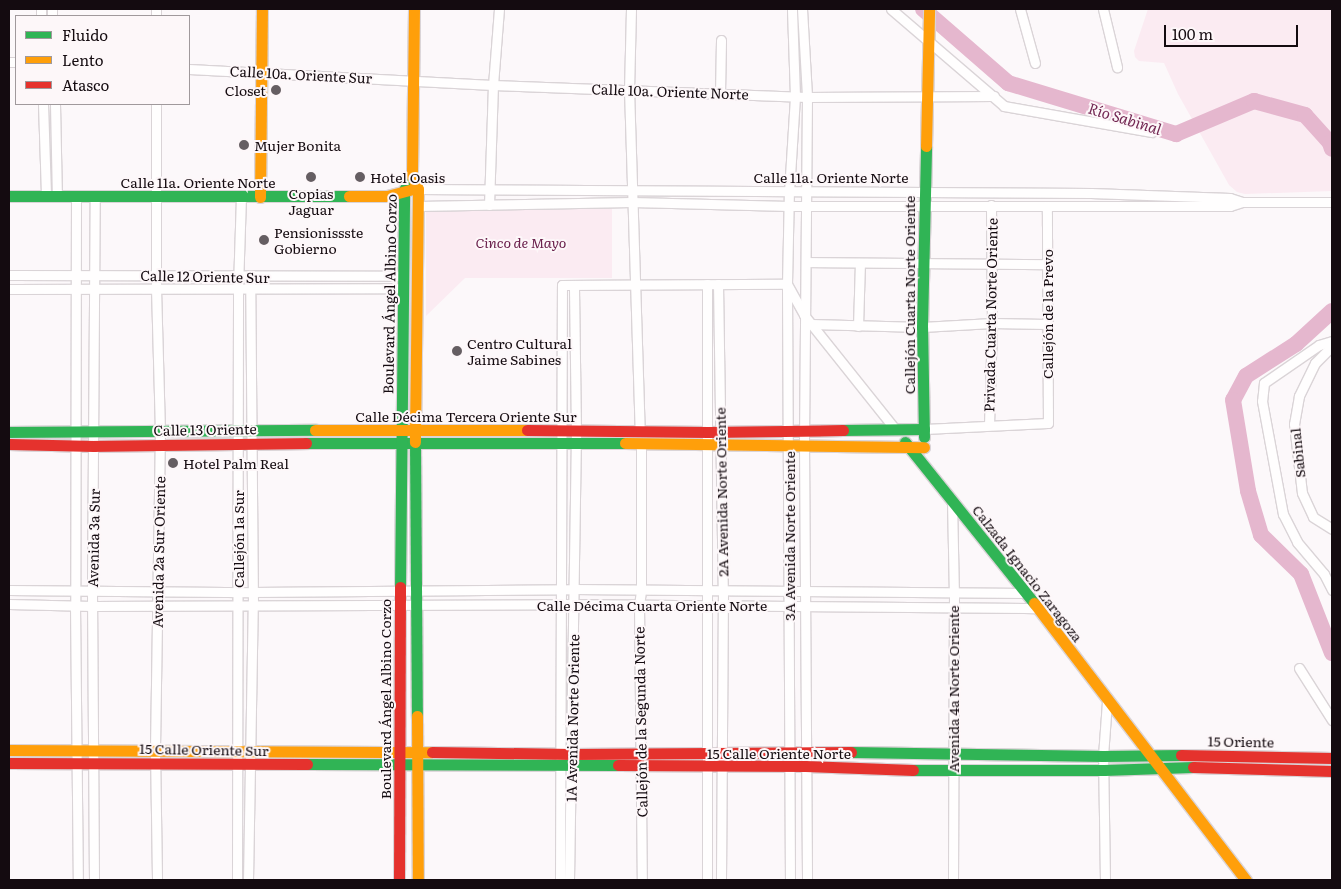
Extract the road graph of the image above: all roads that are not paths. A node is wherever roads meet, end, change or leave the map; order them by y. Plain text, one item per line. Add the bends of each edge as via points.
1 (262, 9) edge
2 (414, 9) edge
3 (499, 9) edge
4 (631, 9) edge
5 (792, 9) edge
6 (802, 9) edge
7 (891, 9) edge
8 (929, 9) edge
9 (1020, 9) edge
10 (1103, 9) edge
11 (928, 37) junction
12 (721, 40) dead end
13 (1035, 63) dead end
14 (1117, 67) dead end
15 (190, 69) edge
16 (260, 72) junction
17 (414, 79) junction
18 (493, 85) junction
19 (629, 89) junction
20 (720, 93) junction
21 (795, 96) junction
22 (994, 96) junction
23 (807, 97) junction
24 (926, 97) junction
25 (43, 105) edge
26 (55, 105) edge
27 (156, 105) edge
28 (1152, 132) dead end
29 (412, 176) junction
30 (418, 189) junction
31 (404, 190) junction
32 (489, 191) junction
33 (632, 192) junction
34 (789, 192) junction
35 (806, 192) junction
36 (925, 192) junction
37 (1091, 193) junction
38 (9, 196) edge
39 (51, 196) junction
40 (76, 196) junction
41 (95, 196) junction
42 (387, 196) junction
43 (156, 197) junction
44 (241, 197) junction
45 (260, 197) junction
46 (632, 202) junction
47 (1242, 202) junction
48 (1332, 202) edge
49 (489, 205) junction
50 (991, 205) junction
51 (404, 206) junction
52 (418, 206) junction
53 (789, 206) junction
54 (806, 206) junction
55 (924, 206) junction
56 (1047, 206) junction
57 (1091, 206) junction
58 (806, 262) junction
59 (860, 263) junction
60 (992, 263) junction
61 (923, 264) junction
62 (1046, 264) junction
63 (9, 275) edge
64 (95, 275) junction
65 (156, 275) junction
66 (76, 276) junction
67 (324, 276) junction
68 (354, 276) junction
69 (239, 277) junction
70 (250, 277) junction
71 (402, 282) junction
72 (637, 284) junction
73 (707, 284) junction
74 (718, 284) junction
75 (787, 284) junction
76 (574, 285) junction
77 (238, 287) junction
78 (249, 287) junction
79 (355, 287) junction
80 (156, 288) junction
81 (324, 288) junction
82 (9, 289) edge
83 (76, 289) junction
84 (94, 290) junction
85 (804, 316) junction
86 (992, 323) junction
87 (811, 324) junction
88 (1046, 324) junction
89 (858, 326) junction
90 (922, 327) junction
91 (1332, 341) edge
92 (1332, 346) edge
93 (76, 347) junction
94 (94, 348) junction
95 (989, 424) junction
96 (402, 429) junction
97 (415, 429) junction
98 (895, 429) junction
99 (924, 429) junction
100 (160, 430) junction
101 (238, 430) junction
102 (251, 430) junction
103 (490, 430) junction
104 (76, 431) junction
105 (562, 431) junction
106 (640, 431) junction
107 (788, 431) junction
108 (804, 431) junction
109 (9, 432) edge
110 (94, 432) junction
111 (708, 432) junction
112 (720, 432) junction
113 (576, 438) junction
114 (402, 442) junction
115 (416, 442) junction
116 (238, 443) junction
117 (252, 443) junction
118 (490, 443) junction
119 (9, 444) edge
120 (562, 444) junction
121 (641, 444) junction
122 (721, 444) junction
123 (788, 444) junction
124 (804, 444) junction
125 (160, 445) junction
126 (708, 445) junction
127 (76, 446) junction
128 (94, 446) junction
129 (908, 447) junction
130 (924, 447) junction
131 (924, 467) junction
132 (952, 498) junction
133 (1332, 529) edge
134 (560, 589) junction
135 (574, 589) junction
136 (9, 590) edge
137 (75, 590) junction
138 (708, 590) junction
139 (789, 590) junction
140 (1332, 590) edge
141 (92, 591) junction
142 (357, 591) junction
143 (400, 591) junction
144 (416, 591) junction
145 (641, 591) junction
146 (723, 591) junction
147 (805, 591) junction
148 (157, 592) junction
149 (238, 592) junction
150 (252, 592) junction
151 (1026, 593) junction
152 (954, 594) junction
153 (9, 604) edge
154 (238, 604) junction
155 (253, 604) junction
156 (560, 604) junction
157 (357, 605) junction
158 (399, 605) junction
159 (416, 605) junction
160 (574, 605) junction
161 (722, 605) junction
162 (75, 606) junction
163 (92, 606) junction
164 (157, 606) junction
165 (639, 606) junction
166 (708, 606) junction
167 (789, 606) junction
168 (805, 606) junction
169 (1037, 608) junction
170 (953, 609) junction
171 (238, 653) junction
172 (252, 654) junction
173 (1299, 668) dead end
174 (75, 679) junction
175 (93, 680) junction
176 (1107, 701) junction
177 (1332, 720) edge
178 (9, 750) edge
179 (155, 750) junction
180 (238, 750) junction
181 (251, 750) junction
182 (400, 752) junction
183 (418, 752) junction
184 (805, 752) junction
185 (640, 753) junction
186 (708, 753) junction
187 (723, 753) junction
188 (790, 753) junction
189 (952, 755) junction
190 (75, 756) junction
191 (93, 756) junction
192 (1103, 756) junction
193 (1150, 756) junction
194 (1332, 758) edge
195 (566, 760) junction
196 (9, 764) edge
197 (155, 765) junction
198 (238, 765) junction
199 (250, 765) junction
200 (418, 765) junction
201 (400, 766) junction
202 (805, 766) junction
203 (641, 767) junction
204 (708, 767) junction
205 (723, 767) junction
206 (790, 767) junction
207 (1158, 767) junction
208 (1104, 770) junction
209 (953, 771) junction
210 (1332, 771) edge
211 (92, 814) junction
212 (77, 815) junction
213 (78, 880) edge
214 (94, 880) edge
215 (157, 880) edge
216 (237, 880) edge
217 (248, 880) edge
218 (399, 880) edge
219 (418, 880) edge
220 (560, 880) edge
221 (569, 880) edge
222 (642, 880) edge
223 (707, 880) edge
224 (721, 880) edge
225 (790, 880) edge
226 (807, 880) edge
227 (953, 880) edge
228 (1105, 880) edge
229 (1246, 880) edge

1 - 16 main road
2 - 17 main road
3 - 18 street
4 - 19 street
5 - 21 street, 3A Avenida Norte Oriente
6 - 23 street, 3A Avenida Norte Oriente
7 - 11 street
8 - 11 main road, Callejón Cuarta Norte Oriente
9 - 13 street
10 - 14 street
11 - 22 street
11 - 24 main road, Callejón Cuarta Norte Oriente
12 - 20 street
15 - 16 street, Calle 10a. Oriente Sur
16 - 17 street, Calle 10a. Oriente Sur
16 - 45 main road
17 - 18 street, Calle 10a. Oriente Norte
17 - 29 main road
18 - 19 street, Calle 10a. Oriente Norte
18 - 32 street
19 - 20 street, Calle 10a. Oriente Norte
19 - 33 street
20 - 21 street, Calle 10a. Oriente Norte
21 - 23 street, Calle 10a. Oriente Norte
21 - 34 street, 3A Avenida Norte Oriente
22 - 24 street, Calle 10a. Oriente Norte
22 - 28 street via 1004,106
23 - 24 street, Calle 10a. Oriente Norte
23 - 35 street, 3A Avenida Norte Oriente
24 - 36 main road, Callejón Cuarta Norte Oriente
25 - 39 street
26 - 39 street
27 - 43 street, Avenida 2a Sur Oriente
29 - 30 main road, Boulevard Ángel Albino Corzo
29 - 31 main road, Boulevard Ángel Albino Corzo
30 - 31 main road
30 - 32 street, Calle 11a. Oriente Norte
30 - 52 main road, Boulevard Ángel Albino Corzo
31 - 42 main road
31 - 51 main road, Boulevard Ángel Albino Corzo
32 - 33 street, Calle 11a. Oriente Norte
32 - 49 street
33 - 34 street, Calle 11a. Oriente Norte
33 - 46 street
34 - 35 street, Calle 11a. Oriente Norte
34 - 53 street, 3A Avenida Norte Oriente
35 - 36 street, Calle 11a. Oriente Norte
35 - 54 street, 3A Avenida Norte Oriente
36 - 37 street, Calle 11a. Oriente Norte
36 - 55 main road, Callejón Cuarta Norte Oriente
37 - 47 street, Calle 11a. Oriente Norte via 1230,198
37 - 57 street
38 - 39 main road, Calle 11a. Oriente Norte
39 - 40 main road, Calle 11a. Oriente Norte
40 - 41 main road, Calle 11a. Oriente Norte
40 - 66 street, Avenida 3a Sur
41 - 43 main road, Calle 11a. Oriente Norte
41 - 64 street, Avenida 3a Sur
42 - 45 main road, Calle 11a. Oriente Norte
42 - 51 main road
43 - 44 main road, Calle 11a. Oriente Norte
43 - 65 street, Avenida 2a Sur Oriente
44 - 45 main road, Calle 11a. Oriente Norte
44 - 69 street, Callejón 1a Sur
46 - 49 street, Calle 11a. Oriente Norte
46 - 53 street, Calle 11a. Oriente Norte
46 - 72 street
47 - 48 street, Calle 11a. Oriente Norte
47 - 57 street, Calle 11a. Oriente Norte via 1230,206
49 - 52 street, Calle 11a. Oriente Norte
50 - 55 street, Calle 11a. Oriente Norte
50 - 56 street, Calle 11a. Oriente Norte
50 - 60 street, Privada Cuarta Norte Oriente
51 - 52 main road
51 - 71 main road, Boulevard Ángel Albino Corzo
52 - 97 main road, Boulevard Ángel Albino Corzo
53 - 54 street, Calle 11a. Oriente Norte
53 - 75 street, 3A Avenida Norte Oriente
54 - 55 street, Calle 11a. Oriente Norte
54 - 58 street, 3A Avenida Norte Oriente
55 - 61 main road, Callejón Cuarta Norte Oriente
56 - 57 street, Calle 11a. Oriente Norte
56 - 62 street, Callejón de la Prevo
58 - 59 street
58 - 85 street, 3A Avenida Norte Oriente
59 - 61 street
59 - 89 street
60 - 61 street
60 - 62 street
60 - 86 street, Privada Cuarta Norte Oriente
61 - 90 main road, Callejón Cuarta Norte Oriente
62 - 88 street, Callejón de la Prevo
63 - 66 street, Calle 12 Oriente Sur
64 - 65 street, Calle 12 Oriente Sur
64 - 66 street, Calle 12 Oriente Sur
64 - 84 street, Avenida 3a Sur
65 - 69 street, Calle 12 Oriente Sur
65 - 80 street, Avenida 2a Sur Oriente
66 - 83 street, Avenida 3a Sur
67 - 68 street, Calle 12 Oriente Sur
67 - 70 street, Calle 12 Oriente Sur
67 - 81 street
68 - 71 street, Calle 12 Oriente Sur
68 - 79 street
69 - 70 street, Calle 12 Oriente Sur
69 - 77 street, Callejón 1a Sur
70 - 78 street, Callejón 1a Sur
71 - 79 street, Calle 12 Oriente Sur
71 - 96 main road, Boulevard Ángel Albino Corzo
72 - 73 street
72 - 76 street
72 - 106 street
73 - 74 street
73 - 111 street, 2A Avenida Norte Oriente
74 - 75 street
74 - 112 street, 2A Avenida Norte Oriente
75 - 85 street, Calzada Ignacio Zaragoza
75 - 107 street, 3A Avenida Norte Oriente
76 - 105 street, 1A Avenida Norte Oriente via 562,285
76 - 113 street, 1A Avenida Norte Oriente
77 - 78 street, Calle 12 Oriente Sur
77 - 80 street, Calle 12 Oriente Sur
77 - 101 street, Callejón 1a Sur
78 - 81 street, Calle 12 Oriente Sur
78 - 102 street, Callejón 1a Sur
79 - 81 street, Calle 12 Oriente Sur
80 - 84 street, Calle 12 Oriente Sur
80 - 100 street, Avenida 2a Sur Oriente
82 - 83 street, Calle 12 Oriente Sur
83 - 84 street, Calle 12 Oriente Sur
83 - 93 street, Avenida 3a Sur
84 - 94 street, Avenida 3a Sur
85 - 87 street, Calzada Ignacio Zaragoza
85 - 108 street, 3A Avenida Norte Oriente
86 - 88 street
86 - 90 street
86 - 95 street, Privada Cuarta Norte Oriente
87 - 89 street
87 - 98 street, Calzada Ignacio Zaragoza
88 - 95 street, Callejón de la Prevo via 1048,423
89 - 90 street
90 - 99 main road, Callejón Cuarta Norte Oriente
91 - 140 street via 1319,346 1264,383 1262,401 1283,514 1297,542 1324,574
92 - 133 street, Sabinal via 1315,363 1299,396 1294,424 1302,493 1314,517
93 - 94 street
93 - 104 street, Avenida 3a Sur
94 - 110 street, Avenida 3a Sur
95 - 99 street
96 - 97 main road, Calle Décima Tercera Oriente Sur
96 - 102 main road, Calle Décima Tercera Oriente Sur
96 - 114 main road, Boulevard Ángel Albino Corzo
97 - 103 main road, Calle Décima Tercera Oriente Sur
97 - 115 main road, Boulevard Ángel Albino Corzo
98 - 99 main road, Calle Décima Tercera Oriente Sur
98 - 108 main road, Calle Décima Tercera Oriente Sur
98 - 129 main road, Calzada Ignacio Zaragoza
99 - 130 main road, Callejón Cuarta Norte Oriente
100 - 101 main road, Calle Décima Tercera Oriente Sur
100 - 110 main road, Calle Décima Tercera Oriente Sur
100 - 125 street, Avenida 2a Sur Oriente
101 - 102 main road, Calle Décima Tercera Oriente Sur
101 - 116 street, Callejón 1a Sur
102 - 117 street, Callejón 1a Sur
103 - 105 main road, Calle Décima Tercera Oriente Sur
103 - 118 main road
104 - 109 main road, Calle Décima Tercera Oriente Sur
104 - 110 main road, Calle Décima Tercera Oriente Sur
104 - 127 street, Avenida 3a Sur
105 - 113 main road, Calle Décima Tercera Oriente Sur
105 - 120 street, 1A Avenida Norte Oriente
106 - 111 main road, Calle Décima Tercera Oriente Sur
106 - 113 main road, Calle Décima Tercera Oriente Sur
107 - 108 main road, Calle Décima Tercera Oriente Sur
107 - 112 main road, Calle Décima Tercera Oriente Sur
107 - 123 street, 3A Avenida Norte Oriente
108 - 124 street, 3A Avenida Norte Oriente
110 - 128 street, Avenida 3a Sur
111 - 112 main road, Calle Décima Tercera Oriente Sur
111 - 126 street, 2A Avenida Norte Oriente
112 - 122 street, 2A Avenida Norte Oriente
113 - 120 main road, Calle Décima Tercera Oriente Sur
113 - 121 main road, Calle Décima Tercera Oriente Sur
113 - 135 street, 1A Avenida Norte Oriente
114 - 115 main road, Calle Décima Tercera Oriente Sur
114 - 117 main road, Calle 13 Oriente
114 - 143 main road, Boulevard Ángel Albino Corzo
115 - 118 main road, Calle Décima Tercera Oriente Sur
115 - 144 main road, Boulevard Ángel Albino Corzo
116 - 117 main road, Calle 13 Oriente
116 - 125 main road, Calle 13 Oriente
116 - 149 street, Callejón 1a Sur
117 - 150 street, Callejón 1a Sur
118 - 120 main road, Calle Décima Tercera Oriente Sur
119 - 127 main road, Calle 13 Oriente
120 - 134 street, 1A Avenida Norte Oriente
121 - 126 main road, Calle Décima Tercera Oriente Sur
121 - 145 street, Callejón de la Segunda Norte
122 - 123 main road, Calle Décima Tercera Oriente Sur
122 - 126 main road, Calle Décima Tercera Oriente Sur
122 - 146 street, 2A Avenida Norte Oriente
123 - 124 main road, Calle Décima Tercera Oriente Sur
123 - 139 street, 3A Avenida Norte Oriente
124 - 129 main road, Calle Décima Tercera Oriente Sur
124 - 147 street, 3A Avenida Norte Oriente
125 - 128 main road, Calle 13 Oriente
125 - 148 street, Avenida 2a Sur Oriente
126 - 138 street, 2A Avenida Norte Oriente
127 - 128 main road, Calle 13 Oriente
127 - 137 street, Avenida 3a Sur
128 - 141 street, Avenida 3a Sur
129 - 130 main road, Calle Décima Tercera Oriente Sur
129 - 131 main road, Calzada Ignacio Zaragoza
130 - 131 main road, Callejón Cuarta Norte Oriente
131 - 132 main road, Calzada Ignacio Zaragoza
132 - 151 main road, Calzada Ignacio Zaragoza
132 - 152 street, Avenida 4a Norte Oriente
134 - 135 street, Calle Décima Cuarta Oriente Norte
134 - 144 street, Calle Décima Cuarta Oriente Norte
134 - 156 street, 1A Avenida Norte Oriente
135 - 145 street, Calle Décima Cuarta Oriente Norte
135 - 160 street, 1A Avenida Norte Oriente
136 - 137 street, Calle Décima Cuarta Oriente Norte
137 - 141 street, Calle Décima Cuarta Oriente Norte
137 - 162 street, Avenida 3a Sur
138 - 145 street, Calle Décima Cuarta Oriente Norte
138 - 146 street, Calle Décima Cuarta Oriente Norte
138 - 166 street, 2A Avenida Norte Oriente
139 - 146 street, Calle Décima Cuarta Oriente Norte
139 - 147 street, Calle Décima Cuarta Oriente Norte
139 - 167 street, 3A Avenida Norte Oriente
141 - 148 street, Calle Décima Cuarta Oriente Norte
141 - 163 street, Avenida 3a Sur
142 - 143 street, Calle Décima Cuarta Oriente Norte
142 - 150 street, Calle Décima Cuarta Oriente Norte
142 - 157 street
143 - 144 street, Calle Décima Cuarta Oriente Norte
143 - 158 main road, Boulevard Ángel Albino Corzo
144 - 159 main road, Boulevard Ángel Albino Corzo
145 - 165 street, Callejón de la Segunda Norte
146 - 161 street, 2A Avenida Norte Oriente
147 - 152 street, Calle Décima Cuarta Oriente Norte
147 - 168 street, 3A Avenida Norte Oriente
148 - 149 street, Calle Décima Cuarta Oriente Norte
148 - 164 street, Avenida 2a Sur Oriente
149 - 150 street, Calle Décima Cuarta Oriente Norte
149 - 154 street, Callejón 1a Sur
150 - 155 street, Callejón 1a Sur
151 - 152 street, Calle Décima Cuarta Oriente Norte
151 - 169 main road, Calzada Ignacio Zaragoza
152 - 170 street, Avenida 4a Norte Oriente
153 - 162 street, Calle Décima Cuarta Oriente Norte
154 - 155 street, Calle Décima Cuarta Oriente Norte
154 - 164 street, Calle Décima Cuarta Oriente Norte
154 - 171 street, Callejón 1a Sur
155 - 157 street, Calle Décima Cuarta Oriente Norte
155 - 172 street, Callejón 1a Sur
156 - 159 street, Calle Décima Cuarta Oriente Norte
156 - 160 street, Calle Décima Cuarta Oriente Norte
156 - 195 street, 1A Avenida Norte Oriente
157 - 158 street, Calle Décima Cuarta Oriente Norte
158 - 159 street, Calle Décima Cuarta Oriente Norte
158 - 182 main road, Boulevard Ángel Albino Corzo
159 - 183 main road, Boulevard Ángel Albino Corzo
160 - 165 street, Calle Décima Cuarta Oriente Norte
160 - 195 street, 1A Avenida Norte Oriente
161 - 166 street, Calle Décima Cuarta Oriente Norte
161 - 167 street, Calle Décima Cuarta Oriente Norte
161 - 187 street, 2A Avenida Norte Oriente
162 - 163 street, Calle Décima Cuarta Oriente Norte
162 - 174 street, Avenida 3a Sur
163 - 164 street, Calle Décima Cuarta Oriente Norte
163 - 175 street, Avenida 3a Sur
164 - 179 street, Avenida 2a Sur Oriente
165 - 166 street, Calle Décima Cuarta Oriente Norte
165 - 185 street, Callejón de la Segunda Norte
166 - 186 street, 2A Avenida Norte Oriente
167 - 168 street, Calle Décima Cuarta Oriente Norte
167 - 188 street, 3A Avenida Norte Oriente
168 - 170 street, Calle Décima Cuarta Oriente Norte
168 - 184 street, 3A Avenida Norte Oriente
169 - 170 street, Calle Décima Cuarta Oriente Norte
169 - 176 main road, Calzada Ignacio Zaragoza
170 - 189 street, Avenida 4a Norte Oriente
171 - 172 street
171 - 180 street, Callejón 1a Sur
172 - 181 street, Callejón 1a Sur
173 - 177 street
174 - 175 street
174 - 190 street, Avenida 3a Sur
175 - 191 street, Avenida 3a Sur
176 - 192 street
176 - 193 main road, Calzada Ignacio Zaragoza
178 - 190 main road, 15 Calle Oriente Sur
179 - 180 main road, 15 Calle Oriente Sur
179 - 191 main road, 15 Calle Oriente Sur
179 - 197 street, Avenida 2a Sur Oriente
180 - 181 main road, 15 Calle Oriente Sur
180 - 198 street, Callejón 1a Sur
181 - 182 main road, 15 Calle Oriente Sur
181 - 199 street, Callejón 1a Sur
182 - 183 main road, 15 Calle Oriente Norte
182 - 201 main road, Boulevard Ángel Albino Corzo
183 - 195 main road, 15 Calle Oriente Norte
183 - 200 main road, Boulevard Ángel Albino Corzo
184 - 188 main road, 15 Calle Oriente Norte
184 - 189 main road, 15 Calle Oriente Norte
184 - 202 street, 3A Avenida Norte Oriente
185 - 186 main road, 15 Calle Oriente Norte
185 - 195 main road, 15 Calle Oriente Norte
185 - 203 street, Callejón de la Segunda Norte
186 - 187 main road, 15 Calle Oriente Norte
186 - 204 street, 2A Avenida Norte Oriente
187 - 188 main road, 15 Calle Oriente Norte
187 - 205 street, 2A Avenida Norte Oriente
188 - 206 street, 3A Avenida Norte Oriente
189 - 192 main road, 15 Calle Oriente Norte
189 - 209 street, Avenida 4a Norte Oriente
190 - 191 main road, 15 Calle Oriente Sur
190 - 196 main road, 15 Calle Oriente Sur
190 - 212 street, Avenida 3a Sur
191 - 197 main road, 15 Calle Oriente Sur
191 - 211 street, Avenida 3a Sur
192 - 193 main road, 15 Calle Oriente Norte
192 - 208 street
193 - 194 main road, 15 Oriente via 1225,754
193 - 207 main road, Calzada Ignacio Zaragoza
195 - 200 main road, 15 Calle Oriente Norte
195 - 203 main road, 15 Calle Oriente Norte
195 - 220 street, 1A Avenida Norte Oriente
195 - 221 street, 1A Avenida Norte Oriente
197 - 198 main road, 15 Calle Oriente Sur
197 - 215 street, Avenida 2a Sur Oriente
198 - 199 main road, 15 Calle Oriente Sur
198 - 216 street, Callejón 1a Sur
199 - 201 main road, 15 Calle Oriente Sur
199 - 217 street, Callejón 1a Sur
200 - 201 main road, 15 Calle Oriente Norte
200 - 219 main road, Boulevard Ángel Albino Corzo
201 - 218 main road, Boulevard Ángel Albino Corzo
202 - 206 main road, 15 Calle Oriente Norte
202 - 209 main road, 15 Calle Oriente Norte
202 - 226 street, 3A Avenida Norte Oriente
203 - 204 main road, 15 Calle Oriente Norte
203 - 222 street, Callejón de la Segunda Norte
204 - 205 main road, 15 Calle Oriente Norte
204 - 223 street, 2A Avenida Norte Oriente
205 - 206 main road, 15 Calle Oriente Norte
205 - 224 street, 2A Avenida Norte Oriente
206 - 225 street, 3A Avenida Norte Oriente
207 - 208 main road, 15 Calle Oriente Norte
207 - 210 main road, 15 Oriente
207 - 229 main road, Calzada Ignacio Zaragoza
208 - 209 main road, 15 Calle Oriente Norte
208 - 228 street
209 - 227 street, Avenida 4a Norte Oriente
211 - 212 street
211 - 214 street, Avenida 3a Sur
212 - 213 street, Avenida 3a Sur

